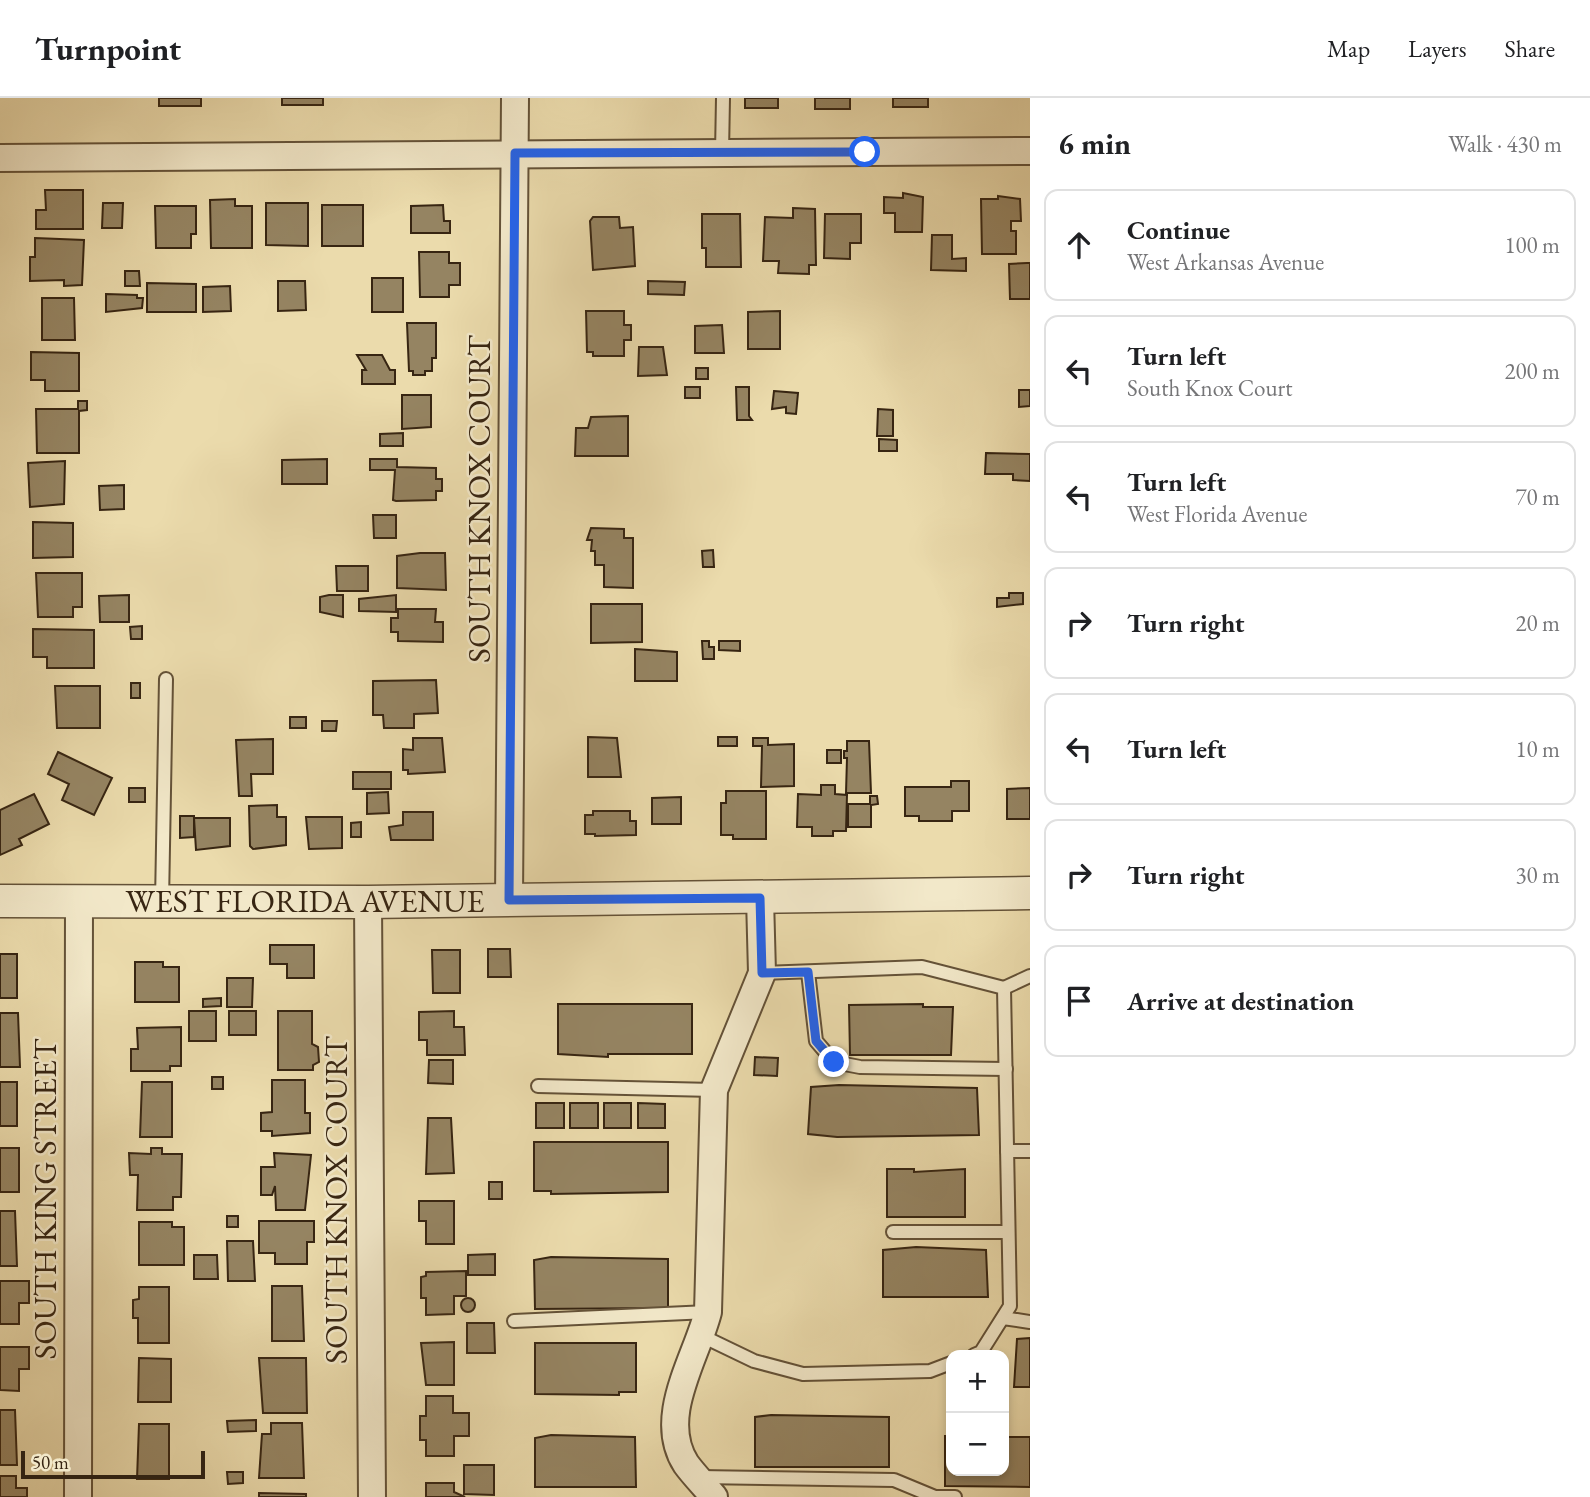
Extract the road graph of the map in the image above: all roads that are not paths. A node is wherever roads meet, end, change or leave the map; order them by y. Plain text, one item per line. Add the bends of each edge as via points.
1 (515, 98) edge
2 (723, 98) edge
3 (1030, 151) edge
4 (722, 152) junction
5 (515, 153) junction
6 (0, 158) edge
7 (166, 680) dead end
8 (1030, 893) edge
9 (760, 898) junction
10 (509, 900) junction
11 (0, 901) edge
12 (79, 902) junction
13 (162, 902) junction
14 (368, 902) junction
15 (808, 972) junction
16 (762, 973) junction
17 (1030, 976) edge
18 (1004, 988) junction
19 (1006, 1069) junction
20 (538, 1086) dead end
21 (714, 1090) junction
22 (1007, 1150) junction
23 (1030, 1151) edge
24 (893, 1232) dead end
25 (1008, 1233) junction
26 (1003, 1318) junction
27 (514, 1321) dead end
28 (1030, 1322) edge
29 (705, 1324) junction
30 (982, 1350) edge
31 (946, 1365) edge
32 (697, 1477) junction
33 (78, 1497) edge
34 (372, 1497) edge
35 (714, 1497) edge
36 (955, 1497) edge

1 - 5 street, SOUTH KNOX COURT
2 - 4 lane
3 - 4 street
4 - 5 street
5 - 6 street
5 - 10 street, SOUTH KNOX COURT
7 - 13 lane
8 - 9 street, WEST FLORIDA AVENUE
9 - 10 street, WEST FLORIDA AVENUE
9 - 16 street
10 - 14 street, WEST FLORIDA AVENUE
11 - 12 street, WEST FLORIDA AVENUE
12 - 13 street, WEST FLORIDA AVENUE
12 - 33 street, SOUTH KING STREET
13 - 14 street, WEST FLORIDA AVENUE
14 - 34 street, SOUTH KNOX COURT
15 - 16 lane
15 - 18 lane via 922,967
15 - 19 lane via 816,1041 834,1062 860,1067
16 - 21 street
17 - 18 lane
18 - 19 lane
19 - 22 lane
20 - 21 lane
21 - 29 street
22 - 23 lane
22 - 25 lane
24 - 25 lane
25 - 26 lane via 1010,1306
26 - 28 lane
26 - 30 lane
27 - 29 lane
29 - 31 lane via 754,1361 803,1374 930,1371
29 - 32 street via 677,1399 677,1435 685,1462
32 - 35 street
32 - 36 lane via 894,1480 935,1497

